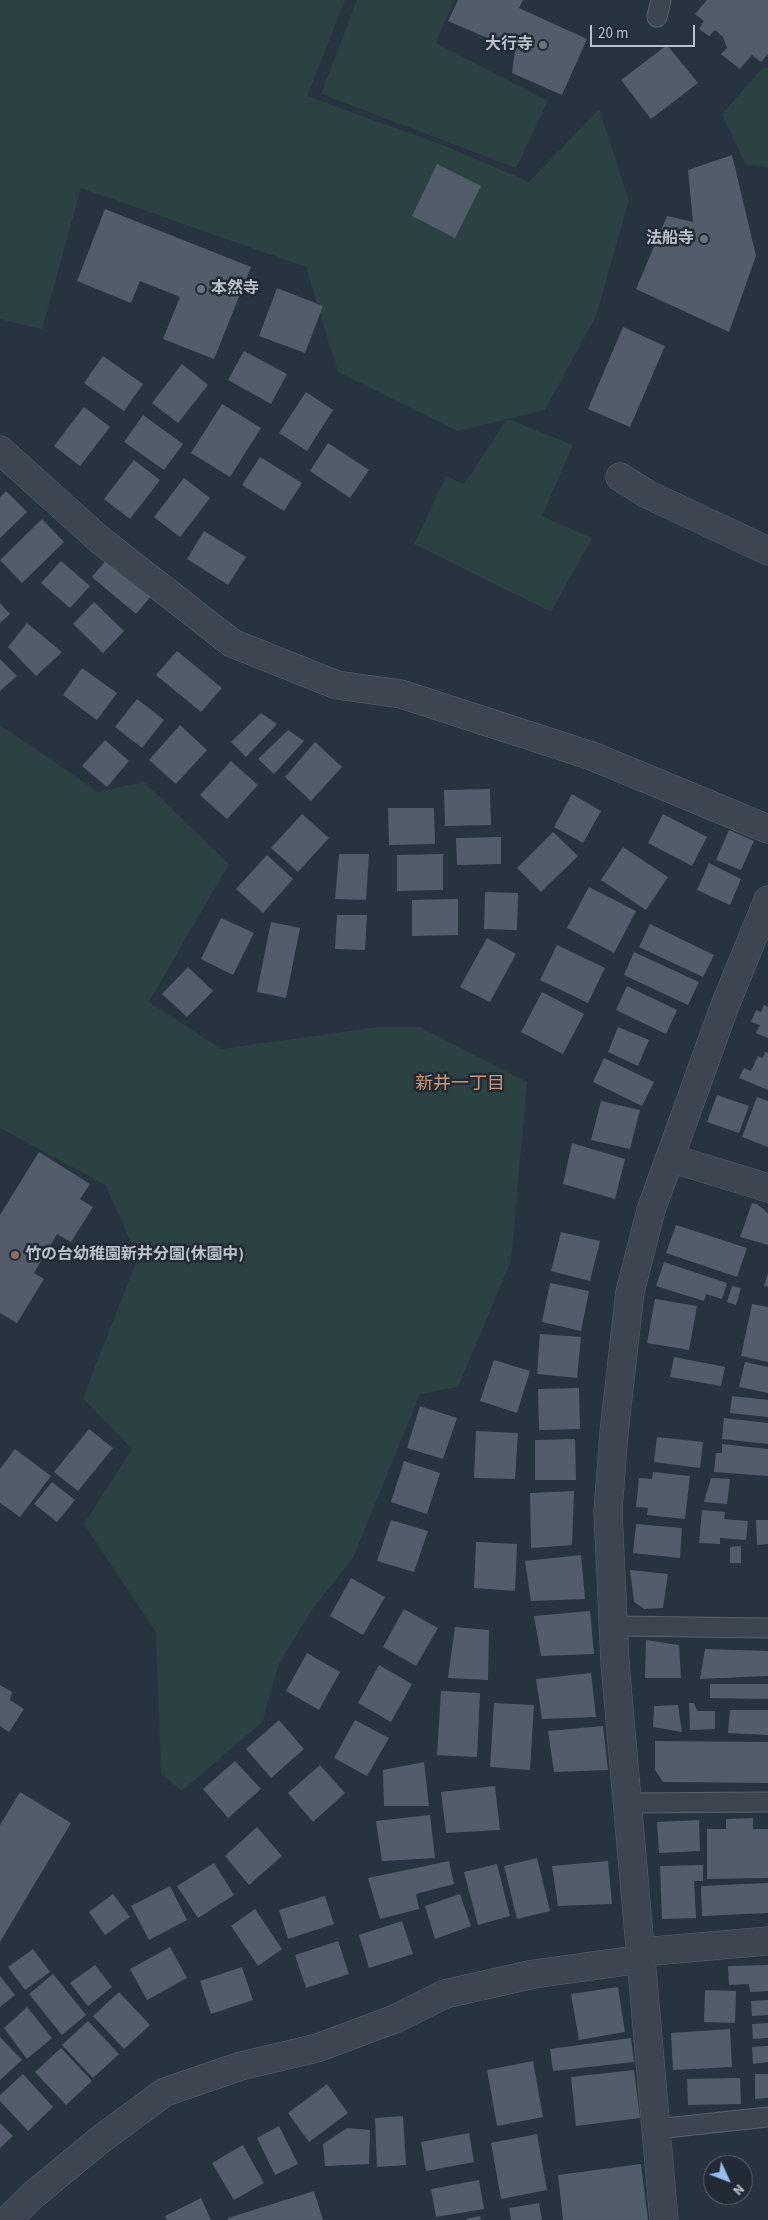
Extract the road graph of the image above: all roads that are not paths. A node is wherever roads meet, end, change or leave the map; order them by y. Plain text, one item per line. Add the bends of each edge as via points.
1 (0, 450) edge
2 (620, 478) dead end
3 (768, 551) edge
4 (768, 829) edge
5 (768, 900) edge
6 (670, 1158) junction
7 (768, 1188) edge
8 (614, 1626) junction
9 (768, 1628) edge
10 (768, 1802) edge
11 (628, 1803) junction
12 (768, 1942) edge
13 (642, 1955) junction
14 (768, 2117) edge
15 (657, 2129) junction
16 (8, 2220) edge
17 (664, 2220) edge

1 - 4 street via 100,540 232,643 337,685 401,694 584,753
2 - 3 street
5 - 6 street via 724,1008
6 - 7 street
6 - 8 street via 630,1292 608,1511
8 - 9 lane
8 - 11 street
10 - 11 lane
11 - 13 street
12 - 13 street
13 - 15 street
13 - 16 street via 444,1994 395,2019 317,2048 241,2066 165,2092 101,2138
14 - 15 lane
15 - 17 street

